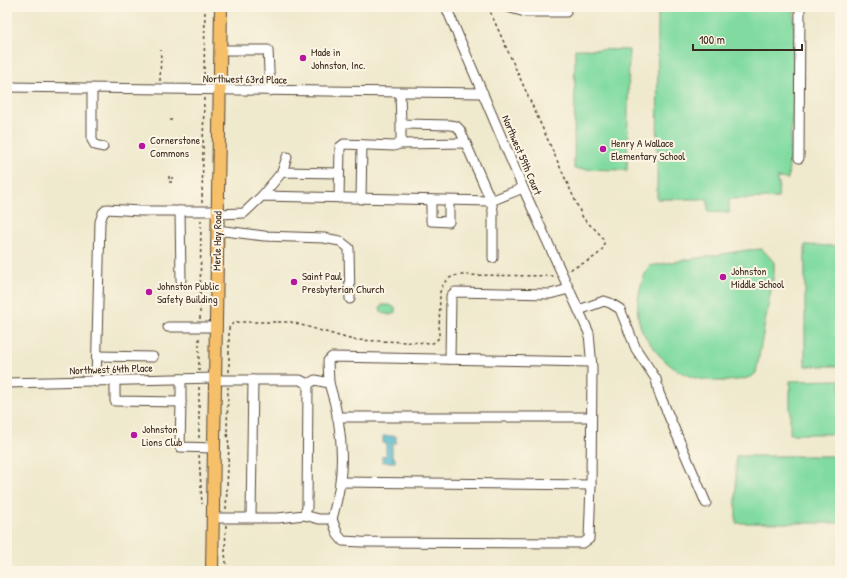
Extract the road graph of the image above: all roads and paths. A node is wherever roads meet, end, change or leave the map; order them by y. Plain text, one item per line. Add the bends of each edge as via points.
1 (205, 7) edge
2 (221, 7) edge
3 (446, 7) edge
4 (488, 7) edge
5 (507, 7) edge
6 (800, 7) edge
7 (566, 12) dead end
8 (161, 50) dead end
9 (221, 50) junction
10 (160, 81) dead end
11 (204, 84) dead end
12 (7, 87) edge
13 (92, 90) junction
14 (220, 91) junction
15 (270, 91) junction
16 (400, 93) junction
17 (483, 94) junction
18 (204, 96) dead end
19 (401, 122) junction
20 (399, 144) junction
21 (466, 144) junction
22 (362, 145) junction
23 (103, 147) dead end
24 (287, 157) dead end
25 (799, 158) dead end
26 (282, 172) junction
27 (339, 173) junction
28 (523, 188) junction
29 (262, 196) junction
30 (339, 198) junction
31 (361, 199) junction
32 (431, 200) junction
33 (449, 201) junction
34 (491, 201) junction
35 (180, 210) junction
36 (202, 211) junction
37 (218, 213) junction
38 (217, 230) junction
39 (493, 258) dead end
40 (574, 268) dead end
41 (562, 273) junction
42 (181, 280) dead end
43 (569, 289) junction
44 (350, 299) dead end
45 (579, 310) junction
46 (168, 327) dead end
47 (200, 327) junction
48 (216, 327) junction
49 (97, 356) junction
50 (153, 357) dead end
51 (450, 359) junction
52 (592, 362) junction
53 (181, 379) junction
54 (199, 379) junction
55 (215, 379) junction
56 (229, 380) junction
57 (253, 380) junction
58 (115, 381) junction
59 (96, 382) junction
60 (7, 383) edge
61 (329, 383) junction
62 (308, 384) junction
63 (181, 402) junction
64 (337, 417) junction
65 (591, 417) junction
66 (199, 448) junction
67 (214, 448) junction
68 (340, 482) junction
69 (591, 485) junction
70 (706, 503) dead end
71 (202, 504) dead end
72 (304, 515) junction
73 (212, 518) junction
74 (226, 518) junction
75 (251, 518) junction
76 (332, 518) junction
77 (212, 571) edge
78 (227, 571) edge

1 - 11 path
2 - 9 main road, Merle Hay Road
3 - 17 street, Northwest 59th Court
4 - 40 path via 583,218 603,241 601,252
5 - 7 street via 525,12
6 - 25 street
8 - 10 path
9 - 14 main road, Merle Hay Road
9 - 15 street via 268,50
12 - 13 street, Northwest 63rd Place via 68,87
13 - 14 street, Northwest 63rd Place
13 - 23 street via 92,140 95,145
14 - 15 street, Northwest 63rd Place
14 - 37 main road, Merle Hay Road
15 - 16 street, Northwest 63rd Place
16 - 17 street, Northwest 63rd Place
16 - 19 street
17 - 28 street, Northwest 59th Court
18 - 36 path
19 - 20 street
19 - 21 street via 456,126
20 - 21 street
20 - 22 street
21 - 34 street
22 - 27 street via 344,144 340,147
22 - 31 street
24 - 26 street
26 - 27 street
26 - 29 street
27 - 30 street
28 - 34 street
28 - 41 street, Northwest 59th Court
29 - 30 street
29 - 37 street via 244,213
30 - 31 street
31 - 32 street
32 - 33 street
32 - 33 street via 431,222 449,222
33 - 34 street
34 - 39 street via 494,211
35 - 36 street
35 - 42 street
35 - 49 street via 107,209 103,213 100,222
36 - 37 street
36 - 47 path
37 - 38 main road, Merle Hay Road
38 - 44 street via 264,236 340,240 349,248
38 - 48 main road, Merle Hay Road
41 - 43 street, Northwest 59th Court
41 - 56 path via 553,277 458,275 448,279 440,292 439,338 433,343 353,340 291,322 234,322 229,328
43 - 45 street, Northwest 59th Court
43 - 51 street via 550,294 455,292 451,296
45 - 52 street, Northwest 59th Court via 588,333
45 - 70 street via 604,301 620,309 636,349 656,379 659,393
46 - 47 street
47 - 48 street
47 - 54 path
48 - 55 main road, Merle Hay Road
49 - 50 street
49 - 59 street
51 - 52 street
51 - 61 street via 332,358 328,361
52 - 65 street, Northwest 59th Court
53 - 54 street, Northwest 64th Place
53 - 58 street, Northwest 64th Place
53 - 63 street
54 - 55 street, Northwest 64th Place
54 - 66 path
55 - 56 street, Northwest 64th Place
55 - 67 main road, Merle Hay Road
56 - 57 street, Northwest 64th Place
56 - 74 path
57 - 62 street, Northwest 64th Place via 300,380
57 - 75 street
58 - 59 street, Northwest 64th Place
58 - 63 street via 115,401
59 - 60 street, Northwest 64th Place
61 - 62 street, Northwest 64th Place via 315,380
61 - 64 street
62 - 72 street via 307,508
63 - 66 street via 180,448
64 - 65 street
64 - 68 street via 341,448
65 - 69 street, Northwest 59th Court
66 - 67 street
66 - 71 path
67 - 73 main road, Merle Hay Road
68 - 69 street
68 - 76 street
69 - 76 street, Northwest 59th Court via 589,539 583,543 343,541
72 - 75 street
72 - 76 street via 319,519
73 - 74 street
73 - 77 main road, Merle Hay Road
74 - 75 street
74 - 78 path

